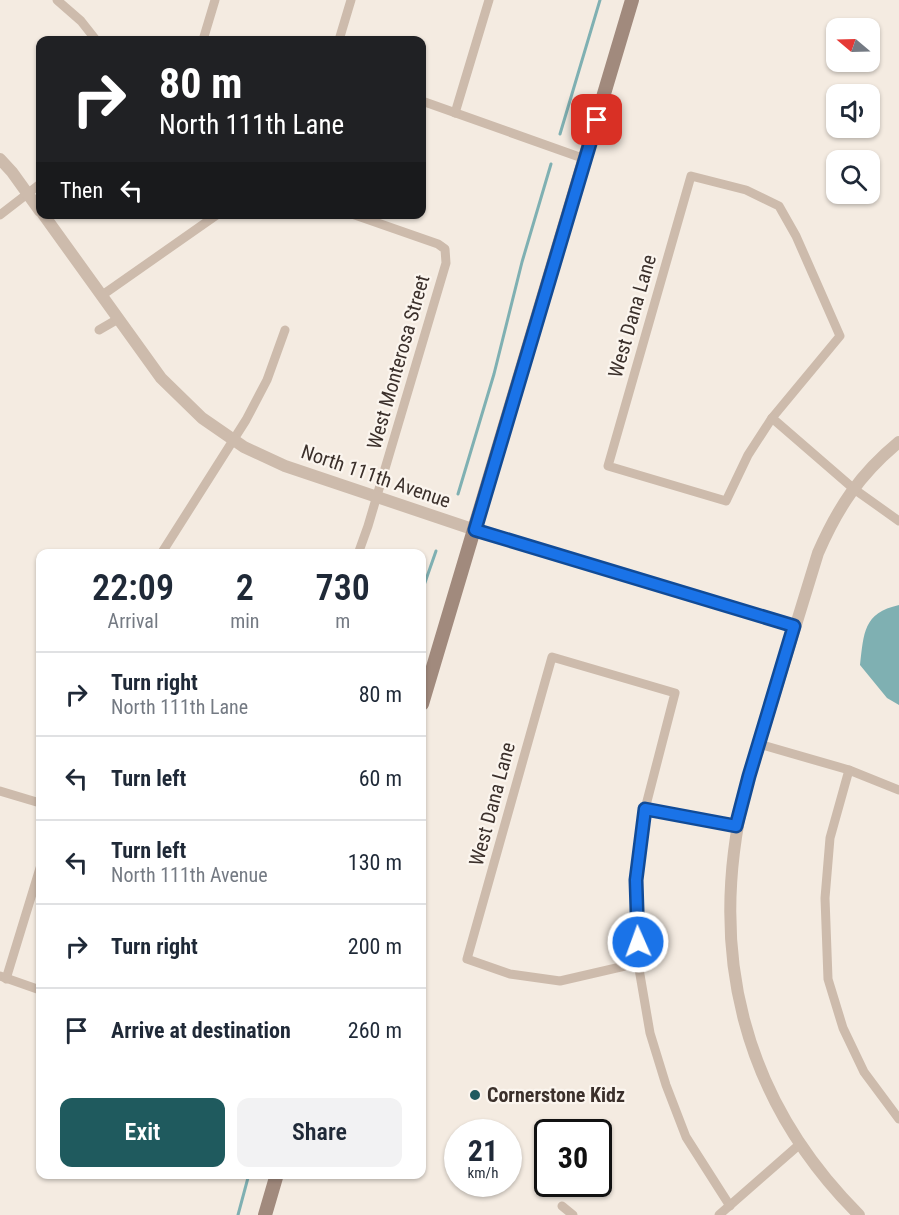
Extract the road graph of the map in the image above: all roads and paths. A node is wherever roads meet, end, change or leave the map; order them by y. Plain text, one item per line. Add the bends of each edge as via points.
1 (57, 0) edge
2 (215, 0) edge
3 (351, 0) edge
4 (489, 0) edge
5 (632, 0) edge
6 (69, 4) edge
7 (93, 36) edge
8 (204, 36) edge
9 (340, 36) edge
10 (426, 103) edge
11 (455, 113) junction
12 (0, 159) edge
13 (585, 159) junction
14 (36, 187) edge
15 (28, 193) junction
16 (36, 204) edge
17 (0, 215) edge
18 (46, 219) edge
19 (211, 219) edge
20 (366, 219) edge
21 (101, 296) junction
22 (118, 319) junction
23 (99, 330) dead end
24 (285, 330) dead end
25 (772, 418) junction
26 (233, 441) junction
27 (899, 442) edge
28 (854, 489) junction
29 (377, 497) junction
30 (899, 521) edge
31 (475, 530) junction
32 (164, 549) edge
33 (360, 549) edge
34 (794, 626) junction
35 (426, 691) edge
36 (759, 744) junction
37 (849, 770) junction
38 (0, 790) edge
39 (899, 790) edge
40 (36, 802) edge
41 (645, 809) junction
42 (736, 826) junction
43 (36, 880) edge
44 (639, 963) junction
45 (3, 978) edge
46 (36, 989) edge
47 (899, 1119) edge
48 (800, 1144) junction
49 (276, 1179) edge
50 (562, 1206) dead end
51 (730, 1206) junction
52 (265, 1215) edge
53 (573, 1215) edge
54 (719, 1215) edge
55 (859, 1215) edge

1 - 6 street
2 - 8 street
3 - 9 street
4 - 11 street
5 - 13 main road
6 - 7 street
10 - 11 street
11 - 13 street
12 - 15 street, North 111th Avenue
13 - 31 main road
14 - 15 street
15 - 16 street, North 111th Avenue
15 - 17 street
18 - 21 street, North 111th Avenue
19 - 21 street
20 - 29 street, West Monterosa Street via 438,244 445,249 446,262
21 - 22 street, North 111th Avenue
22 - 23 street
22 - 26 street, North 111th Avenue via 176,394
24 - 26 street via 267,380
25 - 25 street, West Dana Lane via 748,455 726,501 608,466 691,176 746,190 779,206 840,336
25 - 28 street
26 - 29 street, North 111th Avenue via 270,460
26 - 32 street
27 - 28 street
28 - 30 street
28 - 34 street via 825,537
29 - 31 street, North 111th Avenue
29 - 33 street, West Monterosa Street
31 - 34 street, North 111th Avenue
31 - 35 main road
34 - 36 street
36 - 37 street
36 - 42 street
37 - 39 street
37 - 47 street via 830,838 825,898 828,979 843,1028 864,1072
38 - 40 street
41 - 42 street
41 - 44 street via 636,880
41 - 44 street, West Dana Lane via 675,693 552,657 466,959 510,974 560,981
42 - 48 street via 730,889 731,955 740,1006 770,1091
43 - 45 street
44 - 51 street via 650,1033 670,1095 686,1137
45 - 46 street
48 - 51 street
48 - 55 street
49 - 52 main road
50 - 53 street
51 - 54 street

